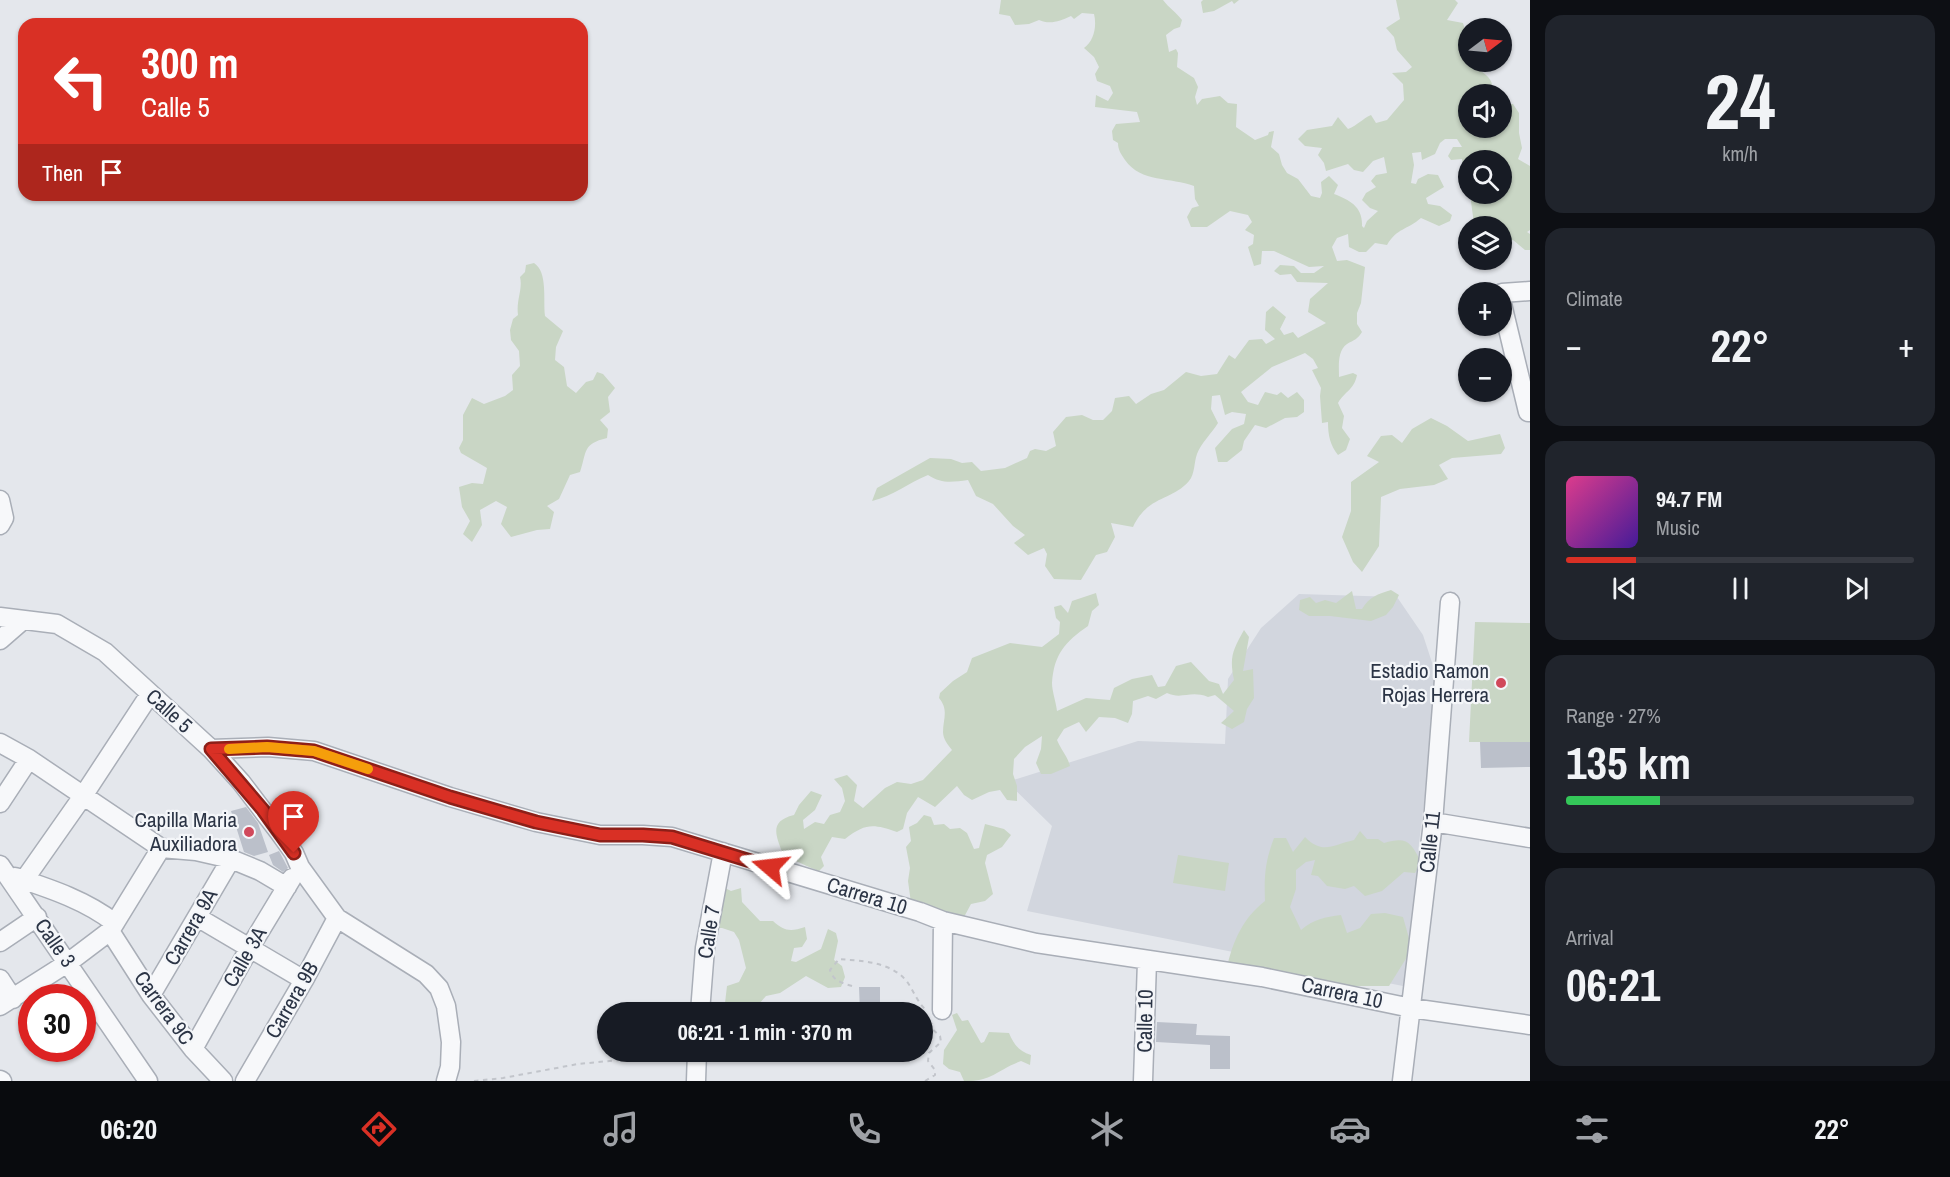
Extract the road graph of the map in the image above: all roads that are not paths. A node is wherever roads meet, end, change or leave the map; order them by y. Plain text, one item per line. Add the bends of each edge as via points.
1 (1530, 291) edge
2 (1512, 292) edge
3 (1510, 336) edge
4 (1529, 412) edge
5 (0, 500) edge
6 (0, 525) edge
7 (1450, 602) dead end
8 (0, 617) edge
9 (23, 620) junction
10 (0, 640) edge
11 (150, 694) junction
12 (0, 744) edge
13 (211, 749) junction
14 (29, 759) junction
15 (83, 796) junction
16 (0, 803) edge
17 (1432, 822) junction
18 (1530, 838) edge
19 (161, 848) junction
20 (723, 852) junction
21 (231, 859) junction
22 (300, 867) junction
23 (2, 872) edge
24 (24, 880) junction
25 (287, 887) junction
26 (37, 917) junction
27 (197, 917) junction
28 (337, 918) junction
29 (943, 921) junction
30 (113, 927) junction
31 (0, 942) edge
32 (249, 949) junction
33 (1147, 961) junction
34 (69, 962) junction
35 (0, 979) edge
36 (304, 980) junction
37 (151, 995) junction
38 (7, 1002) edge
39 (701, 1002) edge
40 (1411, 1008) junction
41 (942, 1010) road end
42 (1530, 1025) edge
43 (193, 1049) junction
44 (697, 1062) edge
45 (148, 1081) edge
46 (223, 1081) edge
47 (245, 1081) edge
48 (446, 1081) edge
49 (696, 1081) edge
50 (1143, 1081) edge
51 (1402, 1081) edge

1 - 2 street
3 - 4 street
5 - 6 street via 4,518
7 - 17 street, Calle 11
8 - 9 street, Calle 5
9 - 10 street
9 - 11 street, Calle 5 via 57,624 105,652
11 - 13 street, Calle 5
11 - 15 street
12 - 14 street
13 - 20 street, Carrera 10 via 267,747 314,751 536,822 600,835 672,837
13 - 22 street, Calle 5 via 279,832
14 - 15 street
14 - 16 street
15 - 19 street
15 - 24 street
17 - 18 street
17 - 40 street, Calle 11
19 - 21 street
19 - 30 street
20 - 29 street, Carrera 10
20 - 39 street, Calle 7 via 705,948
21 - 25 street
21 - 27 street, Carrera 9A
22 - 25 street, Calle 3A
22 - 28 street, Calle 5
23 - 24 street, Carrera 9C
23 - 26 street, Calle 3
24 - 30 street, Carrera 9C via 95,907
25 - 32 street, Calle 3A
26 - 31 street
26 - 34 street, Calle 3
27 - 32 street
27 - 37 street, Carrera 9A
28 - 36 street, Carrera 9B
28 - 48 street, Calle 5 via 426,974 439,988 451,1042
29 - 33 street, Carrera 10 via 1036,943
29 - 41 street
30 - 34 street
30 - 37 street, Carrera 9C
32 - 36 street
32 - 43 street, Calle 3A
33 - 40 street, Carrera 10 via 1262,977
33 - 50 street, Calle 10
34 - 38 street
34 - 45 street, Calle 3
35 - 38 street
36 - 47 street, Carrera 9B
37 - 43 street, Carrera 9C
40 - 42 street, Carrera 10
40 - 51 street, Calle 11
43 - 46 street, Carrera 9C
44 - 49 street

